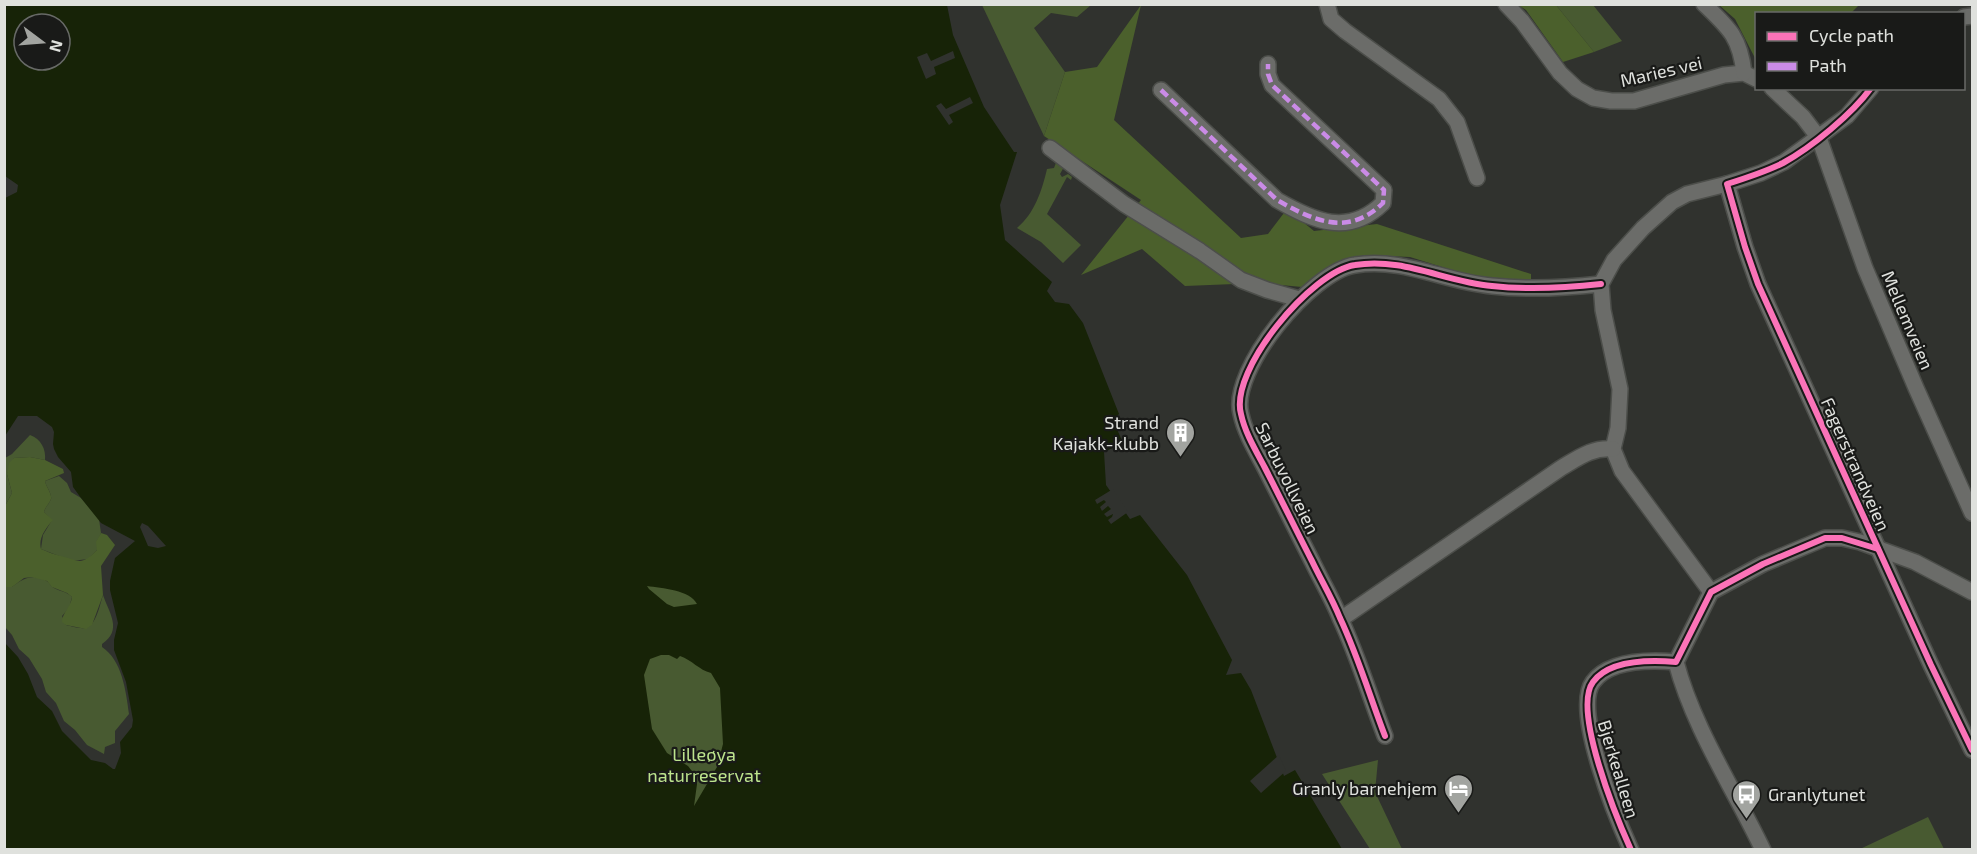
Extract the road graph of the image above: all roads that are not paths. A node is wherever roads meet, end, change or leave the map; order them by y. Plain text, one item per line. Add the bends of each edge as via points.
1 (1327, 4) edge
2 (1506, 4) edge
3 (1704, 4) edge
4 (1268, 64) dead end
5 (1750, 76) edge
6 (1161, 90) dead end
7 (1774, 90) edge
8 (1869, 90) edge
9 (1819, 138) junction
10 (1050, 148) dead end
11 (1477, 178) dead end
12 (1727, 184) junction
13 (1601, 284) junction
14 (1299, 299) junction
15 (1613, 449) junction
16 (1972, 513) edge
17 (1878, 549) junction
18 (1712, 592) junction
19 (1972, 592) edge
20 (1341, 619) junction
21 (1676, 662) junction
22 (1385, 736) dead end
23 (1972, 750) edge
24 (1631, 849) edge
25 (1763, 849) edge

1 - 11 street via 1331,19 1345,31 1439,99 1457,122
2 - 5 street, Maries vei via 1560,73 1593,98 1635,101 1724,75
3 - 5 street via 1735,38
4 - 6 street via 1272,85 1384,190 1383,203 1375,211 1348,224 1318,220 1290,208
7 - 9 street
8 - 9 street via 1847,116
9 - 12 street via 1784,162
9 - 16 street, Mellemveien via 1865,268
10 - 14 street via 1124,204 1241,280
12 - 13 street via 1672,202 1614,260
12 - 17 street, Fagerstrandveien via 1758,284
13 - 14 street, Sarbuvollveien via 1492,286 1396,264 1375,263 1337,270
13 - 15 street via 1620,388
14 - 20 street, Sarbuvollveien via 1252,362 1244,380 1240,413
15 - 18 street via 1622,471
15 - 20 street via 1588,452 1561,468
17 - 18 street via 1842,538 1825,538 1763,564
17 - 19 street via 1915,562
17 - 23 street, Fagerstrandveien
18 - 21 street
20 - 22 street, Sarbuvollveien
21 - 24 street, Bjerkealleen via 1614,668 1600,675 1590,687 1588,717 1603,780
21 - 25 street via 1719,764

